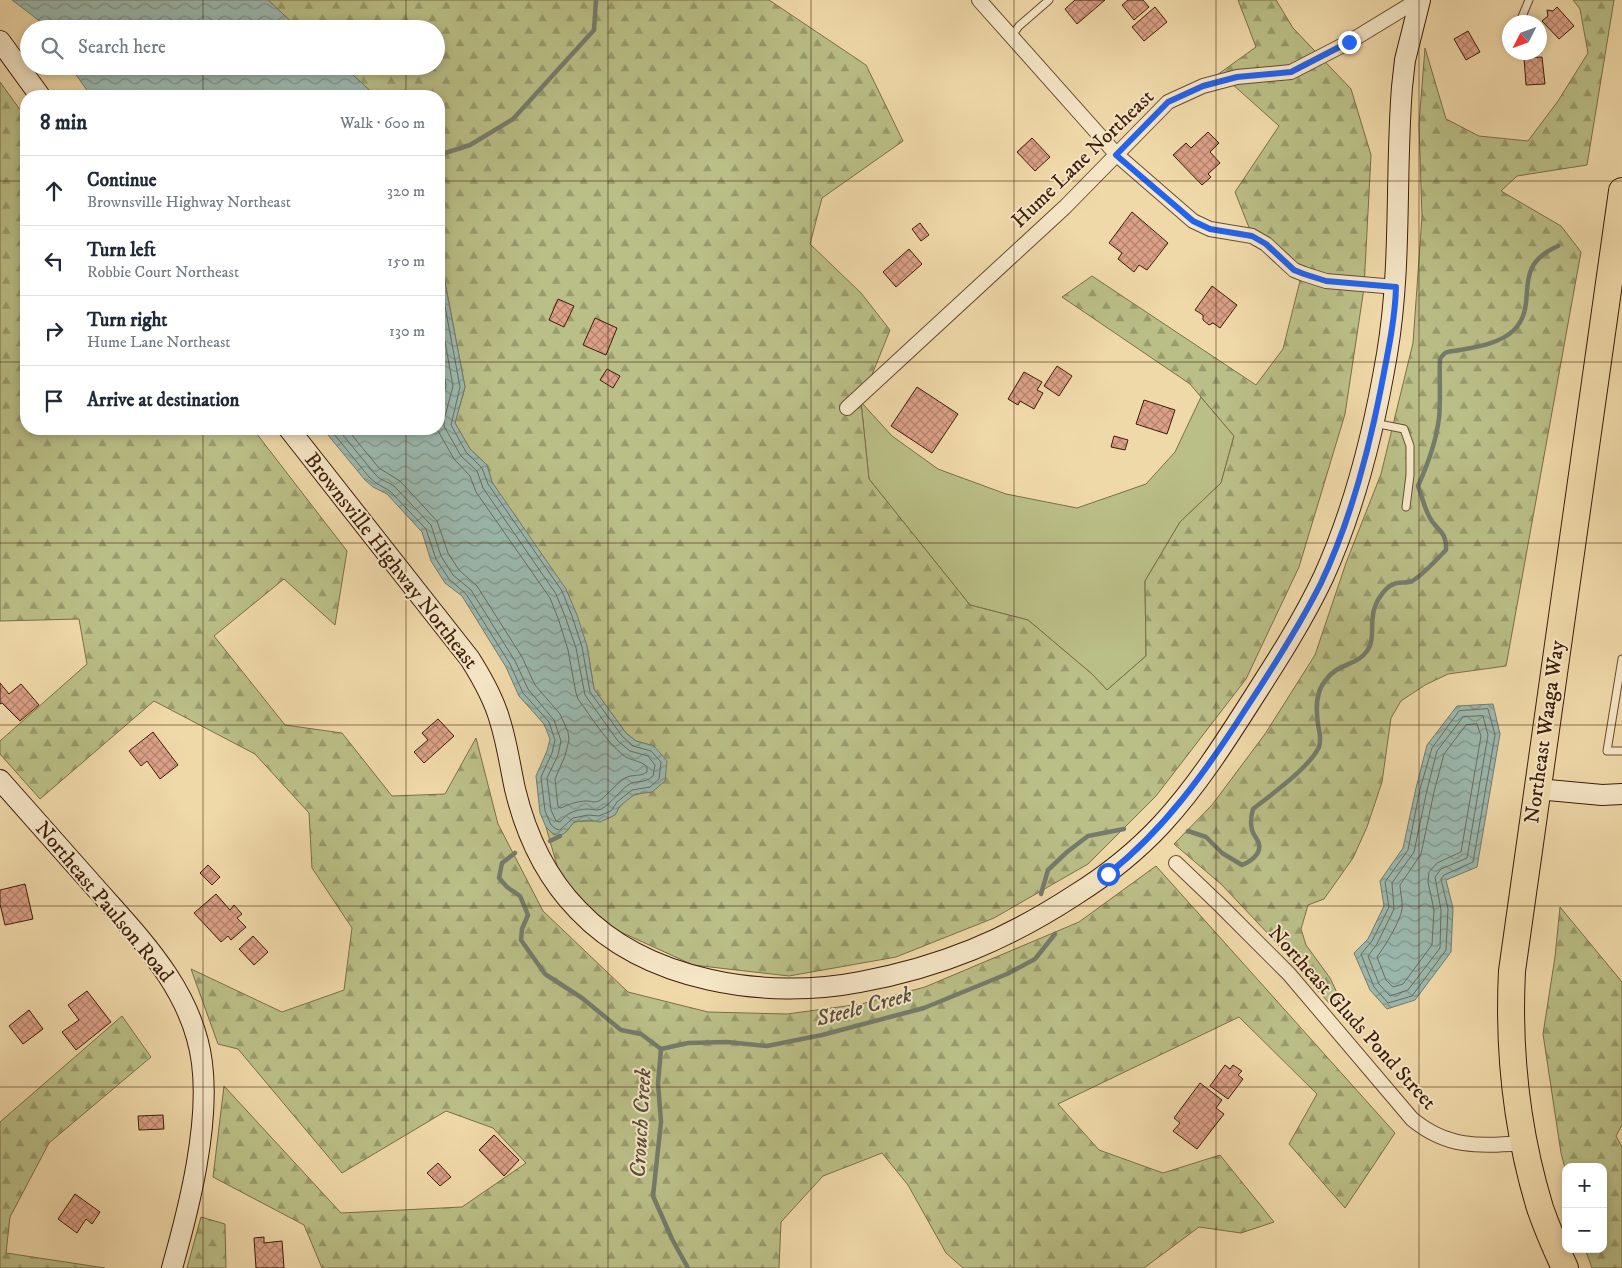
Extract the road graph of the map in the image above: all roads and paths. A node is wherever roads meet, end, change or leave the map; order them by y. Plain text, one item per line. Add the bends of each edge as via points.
1 (979, 0) edge
2 (1049, 0) edge
3 (1419, 0) edge
4 (1529, 0) edge
5 (1522, 15) edge
6 (1012, 37) junction
7 (0, 41) edge
8 (20, 68) edge
9 (25, 75) edge
10 (36, 90) edge
11 (1116, 155) junction
12 (1622, 191) edge
13 (1396, 287) junction
14 (847, 408) dead end
15 (1374, 423) junction
16 (294, 435) edge
17 (1406, 506) dead end
18 (1622, 659) edge
19 (1622, 751) edge
20 (0, 780) edge
21 (1537, 789) junction
22 (1622, 794) edge
23 (1176, 863) dead end
24 (1524, 1143) junction
25 (172, 1268) edge
26 (1565, 1268) edge

1 - 6 street
2 - 6 lane via 1019,26
3 - 11 street, Hume Lane Northeast via 1291,72 1237,77 1203,86 1168,102
3 - 13 main road, Brownsville Highway Northeast via 1402,86
4 - 5 lane
6 - 11 street
7 - 8 main road
9 - 10 main road
11 - 13 street via 1193,221 1210,229 1252,236 1266,244 1294,270 1326,281
11 - 14 street, Hume Lane Northeast via 1065,207
12 - 21 highway, Northeast Waaga Way
13 - 15 main road, Brownsville Highway Northeast
15 - 16 main road, Brownsville Highway Northeast via 1337,544 1307,610 1204,772 1165,822 1139,848 1108,874 1044,915 965,954 914,971 855,984 791,989 708,980 659,964 624,947 594,925 561,891 531,842 516,795 500,722 473,663
15 - 17 lane via 1404,429 1410,446
18 - 19 lane via 1606,751
20 - 25 main road, Northeast Paulson Road via 145,944 175,986 196,1031 204,1084 201,1127
21 - 22 main road
21 - 24 highway, Northeast Waaga Way via 1516,939 1511,1004 1514,1072
23 - 24 street, Northeast Gluds Pond Street via 1289,974 1423,1128 1455,1142 1492,1146
24 - 26 highway, Northeast Waaga Way via 1541,1210

